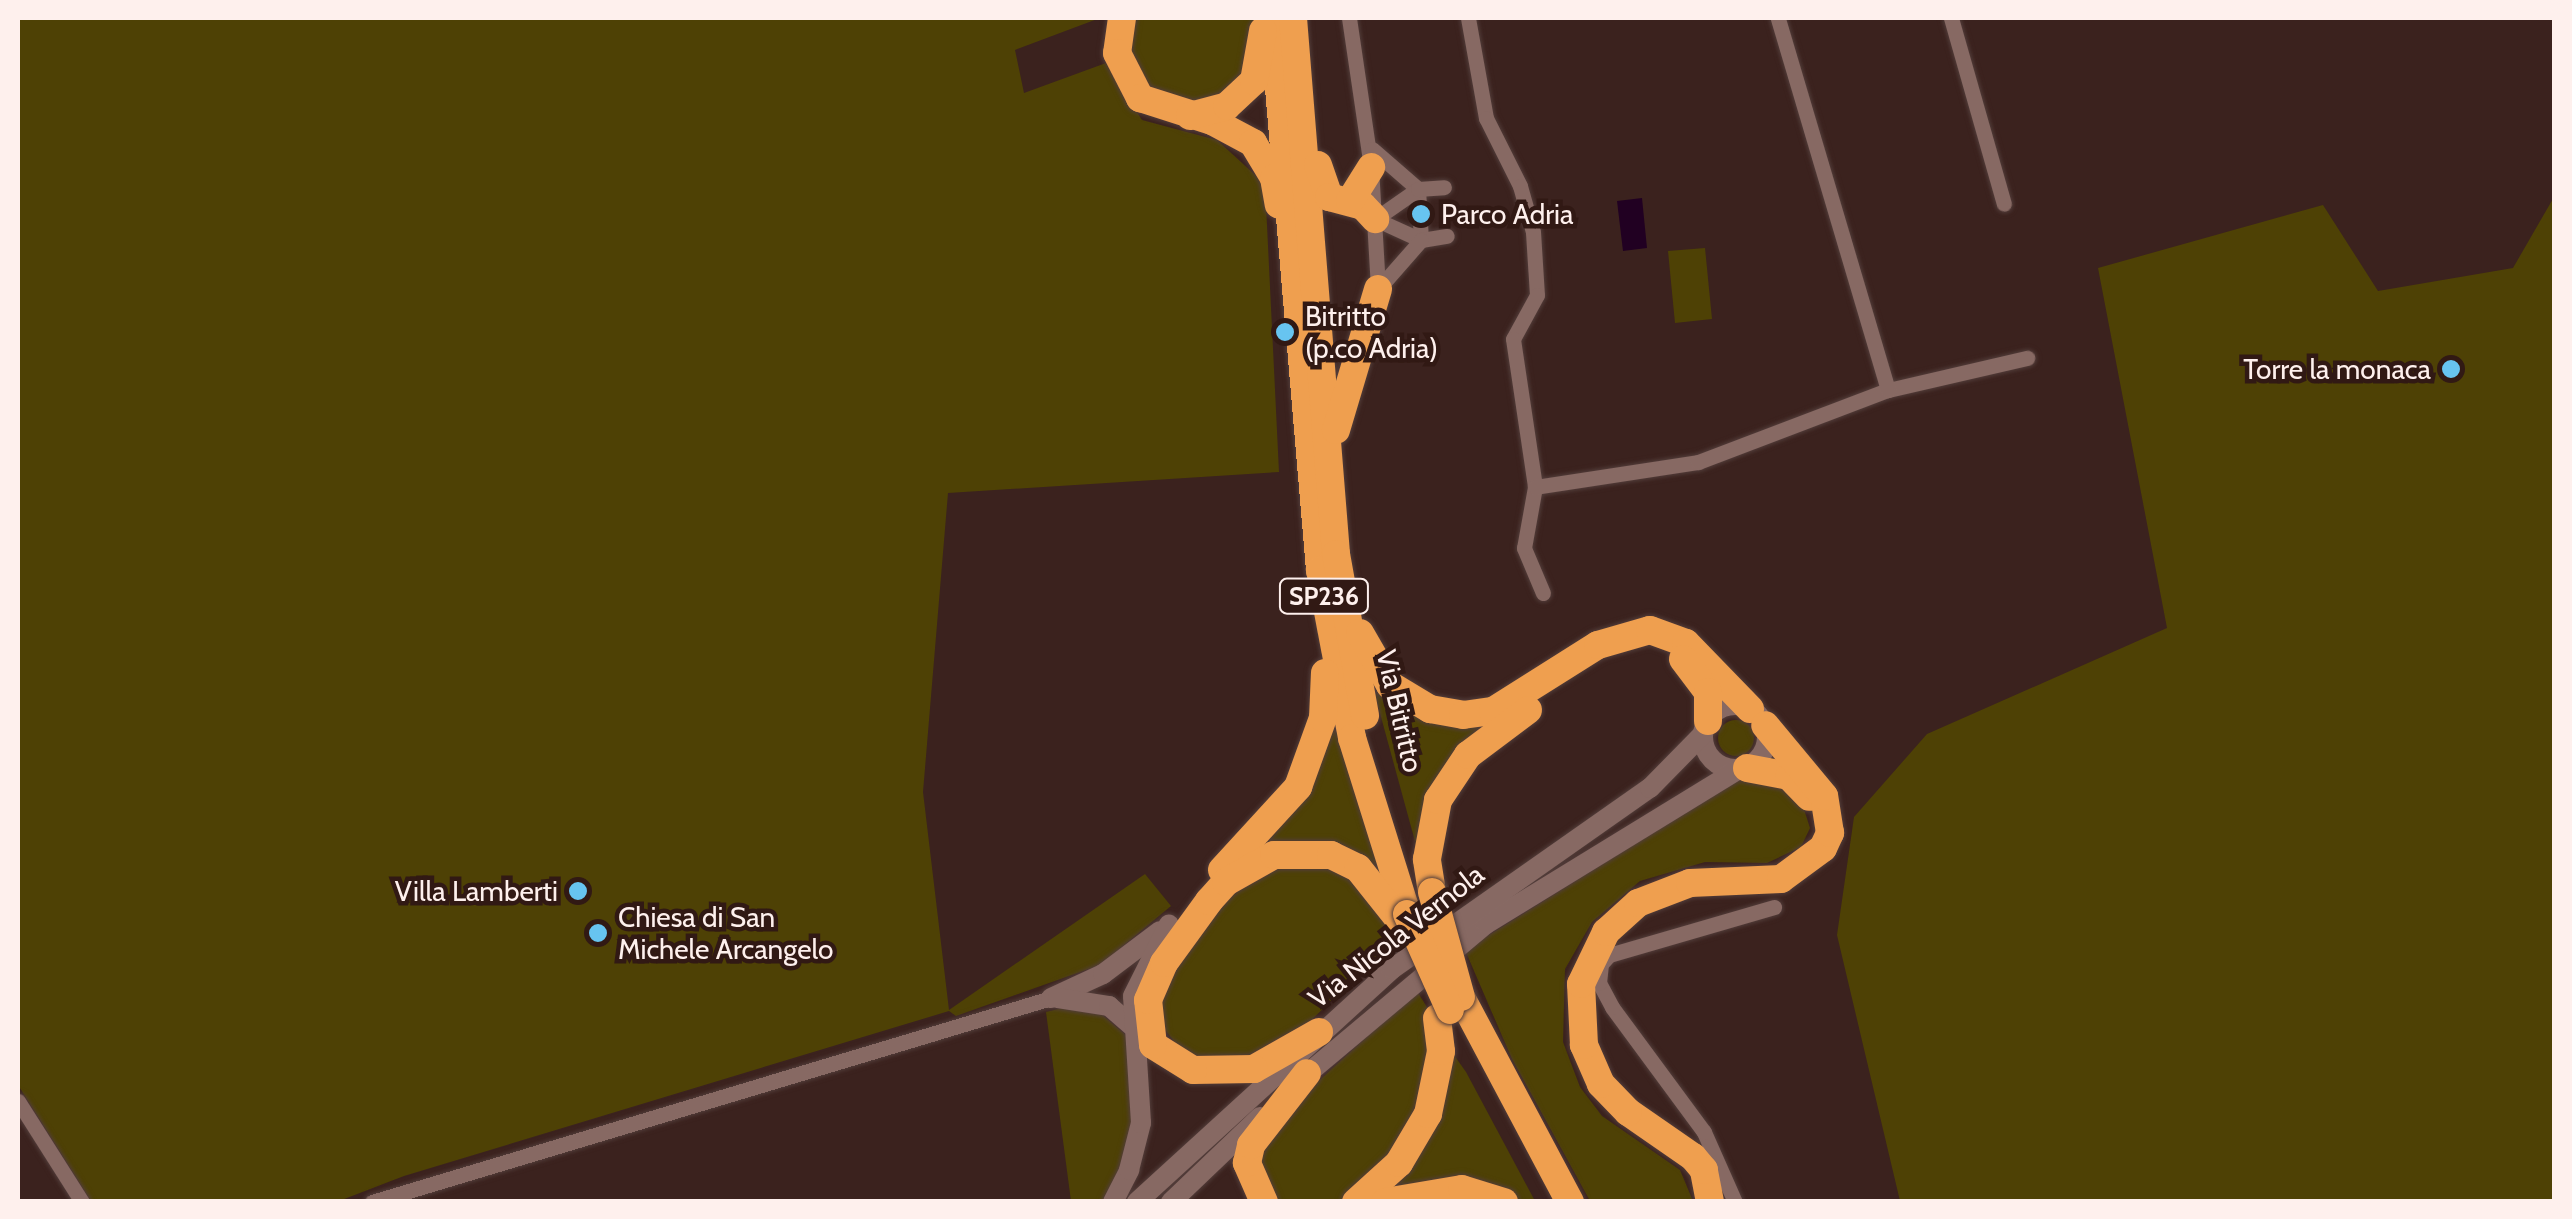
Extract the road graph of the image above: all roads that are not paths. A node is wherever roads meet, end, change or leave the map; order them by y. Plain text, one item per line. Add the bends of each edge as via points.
1 (1122, 18) edge
2 (1261, 18) edge
3 (1273, 18) edge
4 (1294, 18) edge
5 (1349, 18) edge
6 (1468, 18) edge
7 (1778, 18) edge
8 (1950, 18) edge
9 (1189, 116) junction
10 (1369, 155) junction
11 (1444, 188) dead end
12 (1418, 189) junction
13 (1350, 201) junction
14 (2004, 204) dead end
15 (1374, 220) junction
16 (1447, 236) dead end
17 (1421, 240) junction
18 (1296, 268) junction
19 (1378, 289) junction
20 (2027, 358) dead end
21 (1888, 390) junction
22 (1306, 435) junction
23 (1535, 488) junction
24 (1336, 554) junction
25 (1543, 593) dead end
26 (1758, 717) junction
27 (1706, 727) junction
28 (1742, 768) junction
29 (1774, 907) dead end
30 (1414, 911) junction
31 (1170, 924) junction
32 (1051, 998) junction
33 (1450, 1009) junction
34 (1132, 1026) junction
35 (1318, 1032) junction
36 (1486, 1052) junction
37 (1307, 1073) junction
38 (18, 1101) edge
39 (82, 1202) edge
40 (372, 1202) edge
41 (1113, 1202) edge
42 (1137, 1202) edge
43 (1171, 1202) edge
44 (1264, 1202) edge
45 (1356, 1202) edge
46 (1385, 1202) edge
47 (1504, 1202) edge
48 (1548, 1202) edge
49 (1570, 1202) edge
50 (1582, 1202) edge
51 (1697, 1202) edge
52 (1710, 1202) edge
53 (1735, 1202) edge

1 - 9 highway via 1117,53 1140,98
2 - 9 highway via 1265,46 1254,81 1226,106
3 - 18 highway, Via Bitritto / SP236
4 - 13 highway via 1311,83 1321,182 1329,197
4 - 24 highway, Via Bitritto / SP236
5 - 10 street
6 - 23 street via 1486,118 1520,186 1532,232 1537,295 1513,339
7 - 21 street
8 - 14 street
9 - 18 highway via 1236,131 1267,162 1278,193 1282,245
10 - 12 street
10 - 13 highway
10 - 15 street
11 - 12 street
12 - 15 street
12 - 17 street
13 - 15 highway
15 - 17 street
15 - 19 street
16 - 17 street
17 - 19 street
18 - 22 highway, Via Bitritto / SP236
19 - 24 highway via 1337,412 1342,523
20 - 21 street
21 - 23 street via 1698,462
22 - 30 highway, Via Bitritto / SP236 via 1336,670
22 - 31 highway via 1296,467 1327,682 1317,744 1284,807
23 - 25 street via 1524,548
24 - 26 highway via 1374,666 1408,699 1430,709 1493,711 1598,645 1650,630 1686,643
24 - 30 highway, Via Bitritto / SP236 via 1365,715
26 - 27 main road via 1722,708
26 - 28 main road via 1767,745
26 - 52 highway via 1824,796 1830,833 1823,848 1781,879 1690,883 1638,903 1606,932 1581,984 1582,1036 1600,1084 1693,1157 1704,1170
27 - 28 main road via 1708,755
27 - 30 highway via 1708,692 1677,654 1645,644 1605,657 1490,735 1451,775 1430,826
27 - 35 main road, Via Nicola Vernola via 1650,788 1474,906
28 - 37 main road, Via Nicola Vernola via 1486,924
28 - 51 highway via 1770,768 1804,789 1817,827 1803,854 1766,869 1681,872 1629,893 1591,930 1568,980 1568,1035 1580,1075 1617,1121 1688,1171
29 - 53 street via 1609,955 1601,964 1599,983 1612,1007 1704,1132
30 - 33 highway, Via Bitritto / SP236, bridge
30 - 33 highway, Via Bitritto / SP236, bridge via 1428,966
30 - 35 highway via 1331,855 1274,855 1226,882 1210,900 1164,963 1148,1000 1154,1045 1193,1070 1254,1069
31 - 32 main road via 1103,974
31 - 34 main road via 1133,996
32 - 34 main road via 1109,1006
32 - 40 street
33 - 36 highway, Via Bitritto / SP236
33 - 45 highway via 1428,1114 1398,1163
33 - 48 highway, Via Bitritto / SP236
34 - 41 main road via 1142,1065 1141,1122 1130,1170
35 - 42 main road, Via Nicola Vernola
36 - 49 highway, Via Bitritto / SP236
36 - 50 highway
37 - 43 main road, Via Nicola Vernola
37 - 44 highway via 1251,1145 1246,1163
38 - 39 street
46 - 47 highway via 1462,1189

